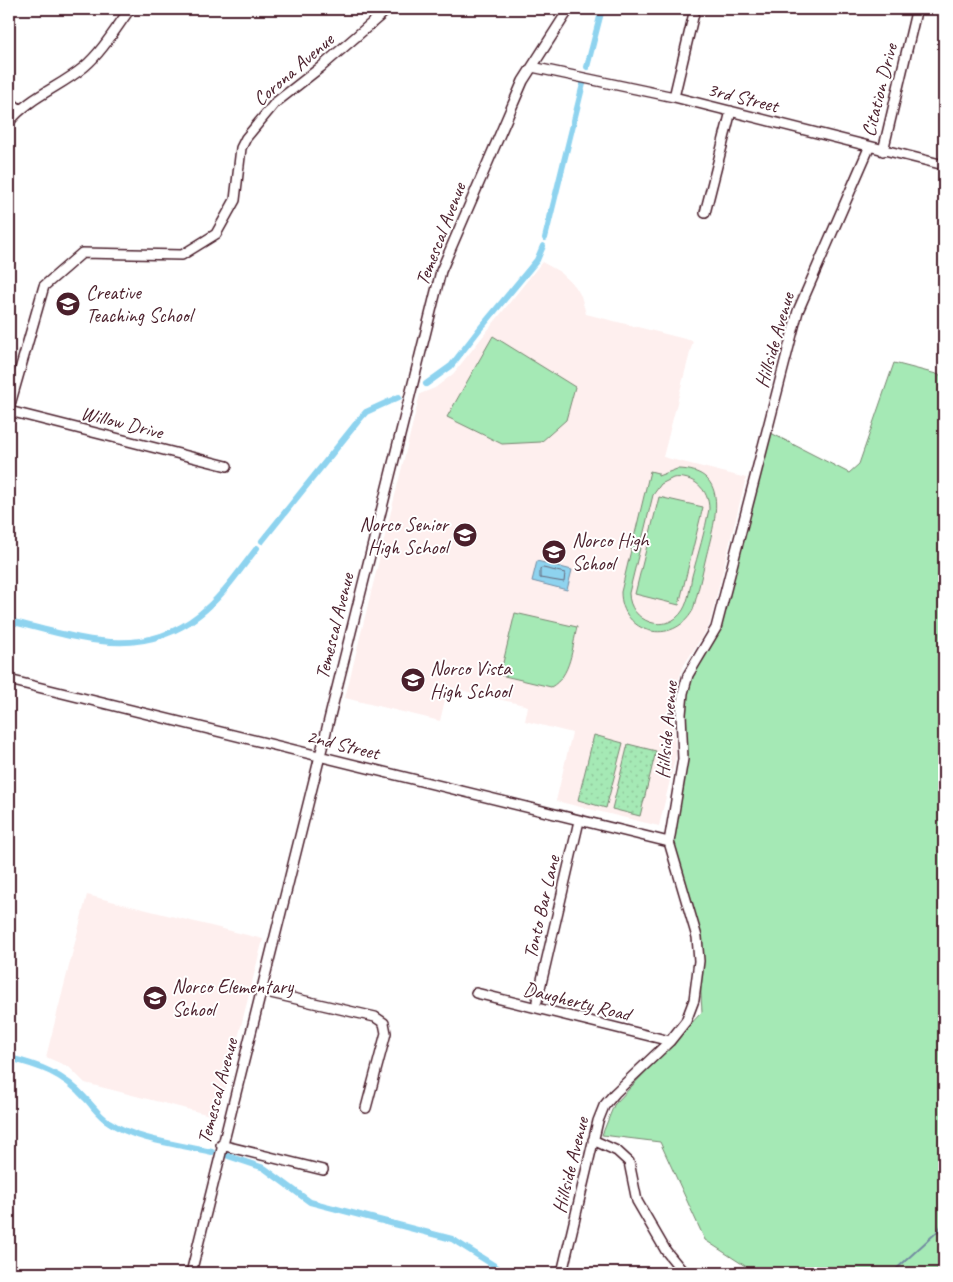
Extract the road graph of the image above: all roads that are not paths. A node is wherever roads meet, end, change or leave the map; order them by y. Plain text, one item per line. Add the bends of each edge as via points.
1 (130, 9) edge
2 (388, 9) edge
3 (569, 9) edge
4 (695, 9) edge
5 (914, 9) edge
6 (532, 67) junction
7 (674, 97) junction
8 (9, 101) edge
9 (19, 109) junction
10 (731, 111) junction
11 (9, 122) edge
12 (869, 148) junction
13 (883, 151) junction
14 (944, 165) edge
15 (705, 213) dead end
16 (9, 410) edge
17 (227, 466) dead end
18 (9, 680) edge
19 (319, 756) junction
20 (579, 821) junction
21 (669, 842) junction
22 (262, 991) junction
23 (476, 993) dead end
24 (537, 1001) dead end
25 (670, 1041) junction
26 (366, 1108) dead end
27 (593, 1140) junction
28 (221, 1145) junction
29 (323, 1170) dead end
30 (190, 1273) edge
31 (562, 1273) edge
32 (684, 1273) edge

1 - 9 street via 84,67
2 - 16 street, Corona Avenue via 275,104 246,138 241,148 236,200 216,234 182,255 82,253 44,286
3 - 6 street, Temescal Avenue
4 - 7 street
5 - 13 street, Citation Drive
6 - 7 street, 3rd Street
6 - 19 street, Temescal Avenue via 491,151 441,271
7 - 10 street, 3rd Street
8 - 9 street
9 - 11 street
10 - 12 street, 3rd Street
10 - 15 street
12 - 13 street, 3rd Street
12 - 21 street, Hillside Avenue via 798,311 716,628 688,675 681,714 683,758
13 - 14 street, 3rd Street
16 - 17 street, Willow Drive
18 - 19 street, 2nd Street
19 - 20 street, 2nd Street
19 - 22 street, Temescal Avenue
20 - 21 street, 2nd Street
20 - 24 street, Tonto Bar Lane
21 - 25 street, Hillside Avenue via 697,937 700,961 694,1000 686,1021
22 - 26 street via 375,1017 384,1023 386,1032
22 - 28 street, Temescal Avenue
23 - 25 street, Daugherty Road
25 - 27 street, Hillside Avenue via 604,1106
27 - 31 street, Hillside Avenue
27 - 32 street via 617,1151 629,1162 637,1201 666,1250
28 - 29 street
28 - 30 street, Temescal Avenue

